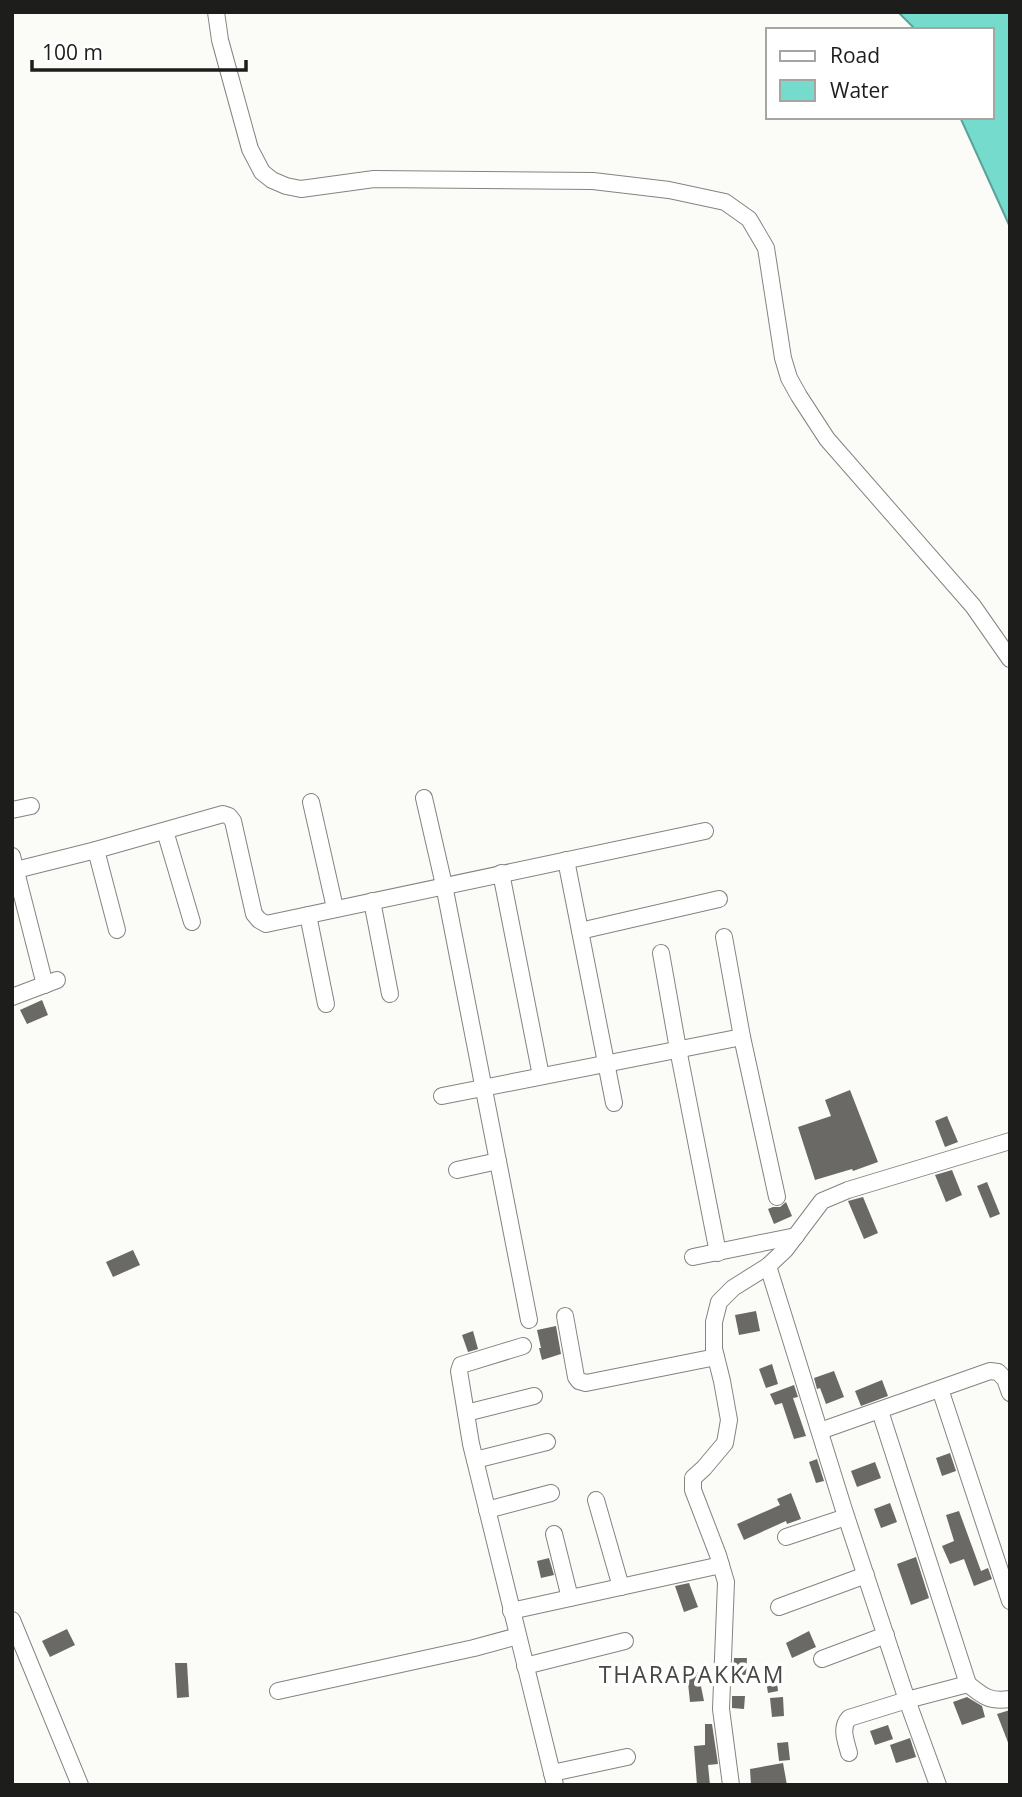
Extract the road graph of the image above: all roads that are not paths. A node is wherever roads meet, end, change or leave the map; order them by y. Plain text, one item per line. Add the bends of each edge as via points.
1 (216, 12) edge
2 (1010, 659) edge
3 (424, 798) dead end
4 (311, 802) dead end
5 (31, 806) dead end
6 (12, 810) edge
7 (165, 831) junction
8 (705, 831) dead end
9 (96, 850) junction
10 (566, 860) junction
11 (13, 866) edge
12 (501, 873) junction
13 (444, 886) junction
14 (719, 899) dead end
15 (372, 901) junction
16 (335, 908) junction
17 (308, 915) junction
18 (192, 922) dead end
19 (117, 930) dead end
20 (580, 931) junction
21 (724, 937) dead end
22 (661, 953) dead end
23 (390, 993) dead end
24 (12, 997) edge
25 (326, 1004) dead end
26 (743, 1037) junction
27 (678, 1049) junction
28 (606, 1063) junction
29 (541, 1076) junction
30 (484, 1088) junction
31 (442, 1096) dead end
32 (614, 1103) dead end
33 (1010, 1141) edge
34 (498, 1161) junction
35 (457, 1170) dead end
36 (777, 1197) dead end
37 (796, 1236) junction
38 (718, 1253) junction
39 (692, 1257) dead end
40 (768, 1266) junction
41 (565, 1316) dead end
42 (529, 1320) dead end
43 (523, 1346) dead end
44 (716, 1357) junction
45 (940, 1389) junction
46 (1010, 1393) edge
47 (534, 1396) dead end
48 (880, 1410) junction
49 (466, 1413) junction
50 (820, 1431) junction
51 (547, 1442) dead end
52 (475, 1460) junction
53 (551, 1493) dead end
54 (596, 1500) dead end
55 (487, 1510) junction
56 (846, 1517) junction
57 (554, 1534) dead end
58 (786, 1537) dead end
59 (720, 1565) junction
60 (866, 1575) junction
61 (621, 1587) junction
62 (570, 1598) junction
63 (1010, 1601) edge
64 (779, 1607) dead end
65 (512, 1611) junction
66 (12, 1620) edge
67 (886, 1635) junction
68 (518, 1636) junction
69 (625, 1642) dead end
70 (822, 1659) dead end
71 (525, 1666) junction
72 (968, 1684) junction
73 (278, 1691) dead end
74 (1010, 1699) edge
75 (907, 1700) junction
76 (849, 1753) dead end
77 (627, 1757) dead end
78 (553, 1779) edge
79 (80, 1785) edge
80 (731, 1785) edge
81 (938, 1785) edge

1 - 2 street via 250,149 262,172 286,186 301,189 374,179 593,181 725,202 749,219 766,248 783,358 799,396 827,439 973,606
3 - 13 street
4 - 16 street
5 - 6 street
7 - 9 street
7 - 17 street via 229,816 254,914 266,924
7 - 18 street
8 - 10 street
9 - 11 street
9 - 19 street
10 - 12 street
10 - 20 street
11 - 24 street via 51,983
12 - 13 street
12 - 29 street
13 - 15 street
13 - 30 street
14 - 20 street
15 - 16 street
15 - 23 street
16 - 17 street
17 - 25 street
20 - 28 street
21 - 26 street
22 - 27 street
26 - 27 street
26 - 36 street
27 - 28 street
27 - 38 street
28 - 29 street
28 - 32 street
29 - 30 street
30 - 31 street
30 - 34 street
33 - 37 street via 822,1201
34 - 35 street
34 - 42 street
37 - 38 street
37 - 40 street
38 - 39 street
40 - 44 street via 719,1302 714,1322
40 - 50 street
41 - 44 street via 576,1377 586,1383
43 - 49 street via 461,1365
44 - 59 street via 729,1420 725,1443 693,1478 693,1490
45 - 46 street via 990,1371 1005,1379
45 - 48 street
45 - 63 street
47 - 49 street
48 - 50 street
48 - 72 street
49 - 52 street
50 - 56 street
51 - 52 street
52 - 55 street
53 - 55 street
54 - 61 street
55 - 65 street
56 - 58 street
56 - 60 street
57 - 62 street
59 - 61 street
59 - 80 street via 726,1582 721,1709
60 - 64 street
60 - 67 street
61 - 62 street
62 - 65 street
65 - 68 street
66 - 79 street
67 - 70 street
67 - 75 street
68 - 71 street
68 - 73 street
69 - 71 street
71 - 78 street
72 - 74 street via 986,1698
72 - 75 street
75 - 76 street via 849,1718 844,1730
75 - 81 street
77 - 78 street

